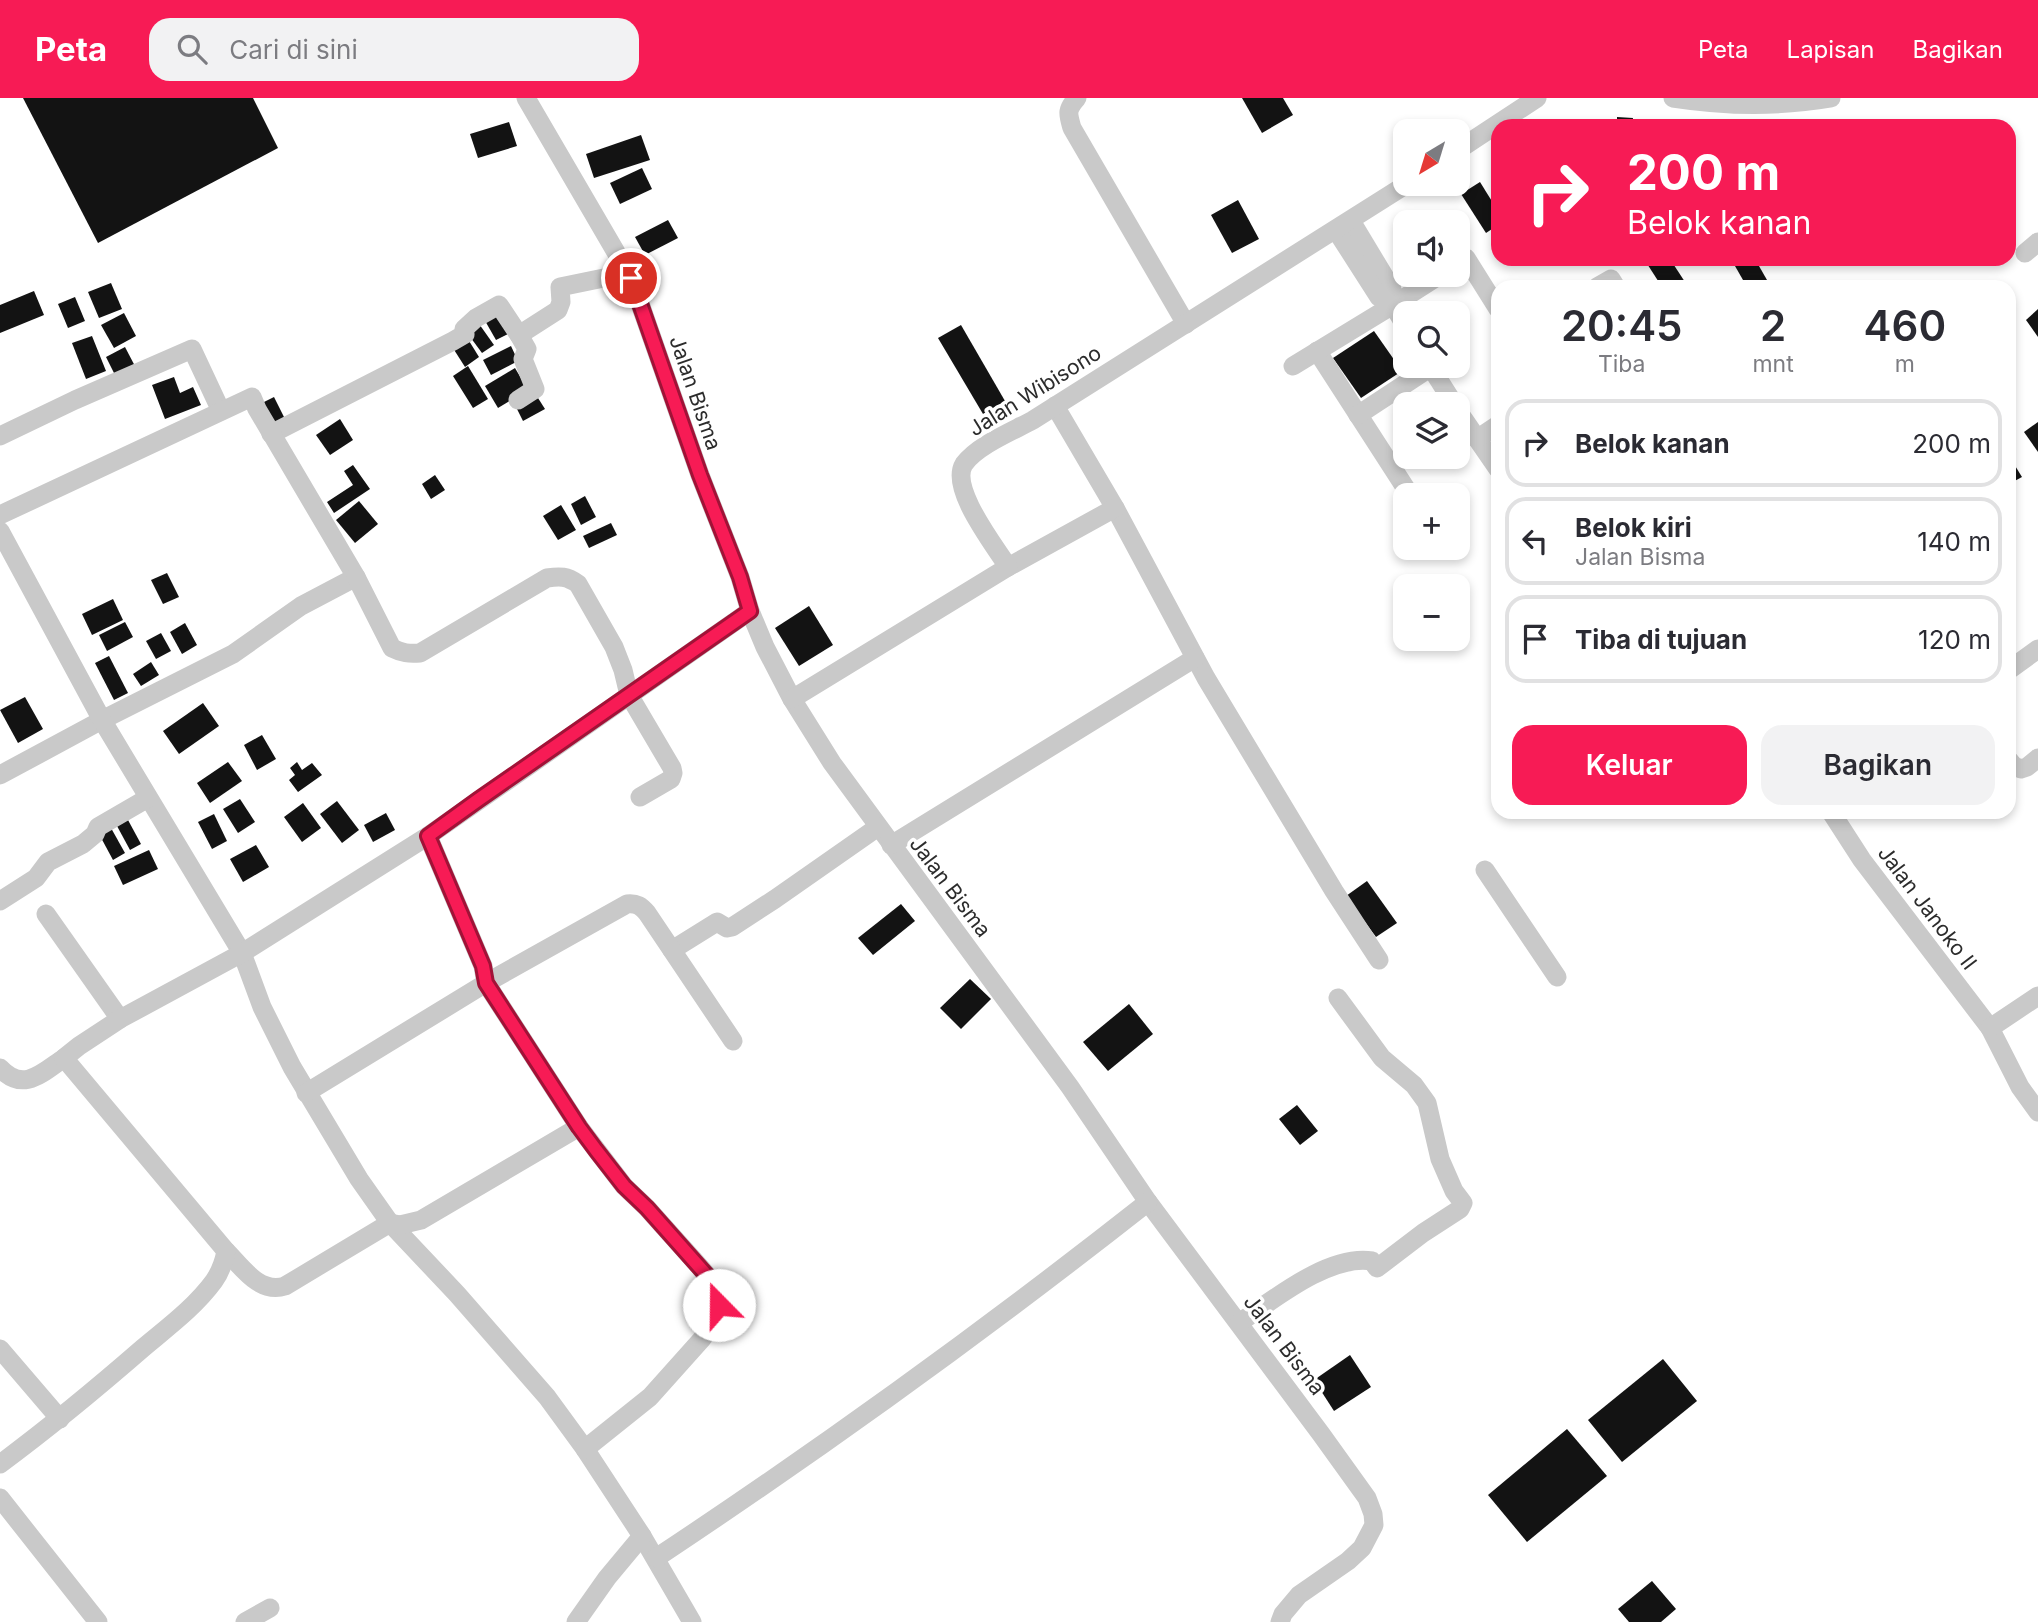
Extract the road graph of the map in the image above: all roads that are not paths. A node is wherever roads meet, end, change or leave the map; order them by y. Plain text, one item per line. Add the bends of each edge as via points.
1 (526, 98) edge
2 (1077, 98) edge
3 (1537, 98) edge
4 (1673, 98) edge
5 (1830, 98) edge
6 (1505, 119) edge
7 (1491, 128) edge
8 (1470, 142) edge
9 (1393, 193) edge
10 (1344, 225) junction
11 (1470, 264) edge
12 (628, 273) junction
13 (1421, 287) edge
14 (1491, 298) edge
15 (1399, 301) edge
16 (1393, 305) joint
17 (1186, 324) junction
18 (519, 335) junction
19 (1317, 351) junction
20 (1293, 366) dead end
21 (1413, 378) edge
22 (518, 400) dead end
23 (1055, 406) junction
24 (221, 411) junction
25 (1359, 415) junction
26 (1470, 429) edge
27 (1491, 430) edge
28 (271, 434) junction
29 (0, 436) edge
30 (1477, 439) junction
31 (1491, 459) edge
32 (1402, 483) edge
33 (1115, 508) junction
34 (0, 515) edge
35 (0, 531) edge
36 (1008, 567) junction
37 (355, 577) junction
38 (750, 611) junction
39 (2038, 649) edge
40 (1195, 658) junction
41 (2016, 665) edge
42 (629, 695) junction
43 (792, 699) junction
44 (102, 720) junction
45 (2038, 758) edge
46 (2016, 767) edge
47 (0, 775) edge
48 (640, 797) dead end
49 (148, 798) junction
50 (1836, 819) edge
51 (878, 827) junction
52 (428, 836) junction
53 (891, 845) junction
54 (1485, 870) dead end
55 (0, 901) edge
56 (46, 914) dead end
57 (672, 950) junction
58 (242, 953) junction
59 (1379, 960) dead end
60 (1557, 977) dead end
61 (486, 983) junction
62 (2038, 997) edge
63 (1338, 998) dead end
64 (120, 1019) junction
65 (1990, 1028) junction
66 (733, 1041) dead end
67 (64, 1058) junction
68 (0, 1068) edge
69 (306, 1093) junction
70 (2038, 1112) edge
71 (579, 1127) junction
72 (1148, 1202) junction
73 (390, 1223) junction
74 (226, 1251) junction
75 (1239, 1323) junction
76 (0, 1349) edge
77 (60, 1419) junction
78 (585, 1449) junction
79 (0, 1464) edge
80 (0, 1498) edge
81 (642, 1536) junction
82 (656, 1558) junction
83 (271, 1608) dead end
84 (98, 1622) edge
85 (245, 1622) edge
86 (576, 1622) edge
87 (692, 1622) edge
88 (1280, 1622) edge

1 - 12 street, Jalan Bisma
2 - 17 street via 1068,114 1072,128
3 - 6 street
4 - 5 street via 1728,105
7 - 8 street
9 - 10 street, Jalan Wibisono
10 - 16 street via 1392,289
10 - 17 street, Jalan Wibisono
11 - 14 street
12 - 18 street via 560,287 558,310
12 - 38 street, Jalan Bisma
13 - 15 street
16 - 19 street
17 - 23 street, Jalan Wibisono
18 - 22 street via 527,349 523,359 535,389
18 - 28 street via 499,305 476,318 453,341
19 - 20 street
19 - 25 street
21 - 25 street
23 - 33 street
23 - 36 street, Jalan Wibisono via 982,449 962,470 966,499
24 - 28 street via 252,397
24 - 29 street via 192,349
24 - 34 street
25 - 32 street
26 - 30 street
27 - 30 street
28 - 37 street
30 - 31 street
33 - 36 street
33 - 40 street
35 - 44 street
36 - 43 street
37 - 42 street via 392,648 410,654 420,653 547,578 569,578 578,584 614,647
37 - 44 street via 301,606 233,654
38 - 42 street
38 - 43 street, Jalan Bisma
39 - 41 street
40 - 53 street
40 - 59 street
42 - 48 street via 673,773 671,779
42 - 52 street
43 - 51 street, Jalan Bisma
44 - 47 street
44 - 49 street
45 - 46 street via 2027,767
49 - 55 street via 98,827 83,845 48,862 36,878
49 - 58 street
50 - 65 street, Jalan Janoko II
51 - 53 street, Jalan Bisma
51 - 57 street via 732,927 717,922
52 - 58 street
52 - 61 street
53 - 72 street, Jalan Bisma via 1070,1087
54 - 60 street
56 - 64 street
57 - 61 street via 642,907 627,904
57 - 66 street
58 - 64 street
58 - 69 street via 262,1007
61 - 69 street
61 - 71 street
62 - 65 street
63 - 75 street via 1382,1058 1426,1103 1440,1159 1463,1203 1377,1268 1372,1261 1361,1259 1316,1273
64 - 67 street
65 - 70 street, Jalan Janoko II
67 - 68 street via 28,1080 9,1078
67 - 74 street
69 - 73 street
71 - 73 street via 421,1220
71 - 78 street via 624,1186 705,1273 719,1297 702,1340 650,1397
72 - 75 street, Jalan Bisma
72 - 82 street via 930,1369
73 - 74 street via 279,1287 258,1283
73 - 78 street via 547,1397
74 - 77 street via 222,1267 204,1293
75 - 88 street, Jalan Bisma via 1367,1499 1373,1514 1374,1525 1362,1548 1299,1595
76 - 77 street
77 - 79 street
78 - 81 street
80 - 84 street
81 - 82 street
81 - 86 street
82 - 87 street
83 - 85 street

